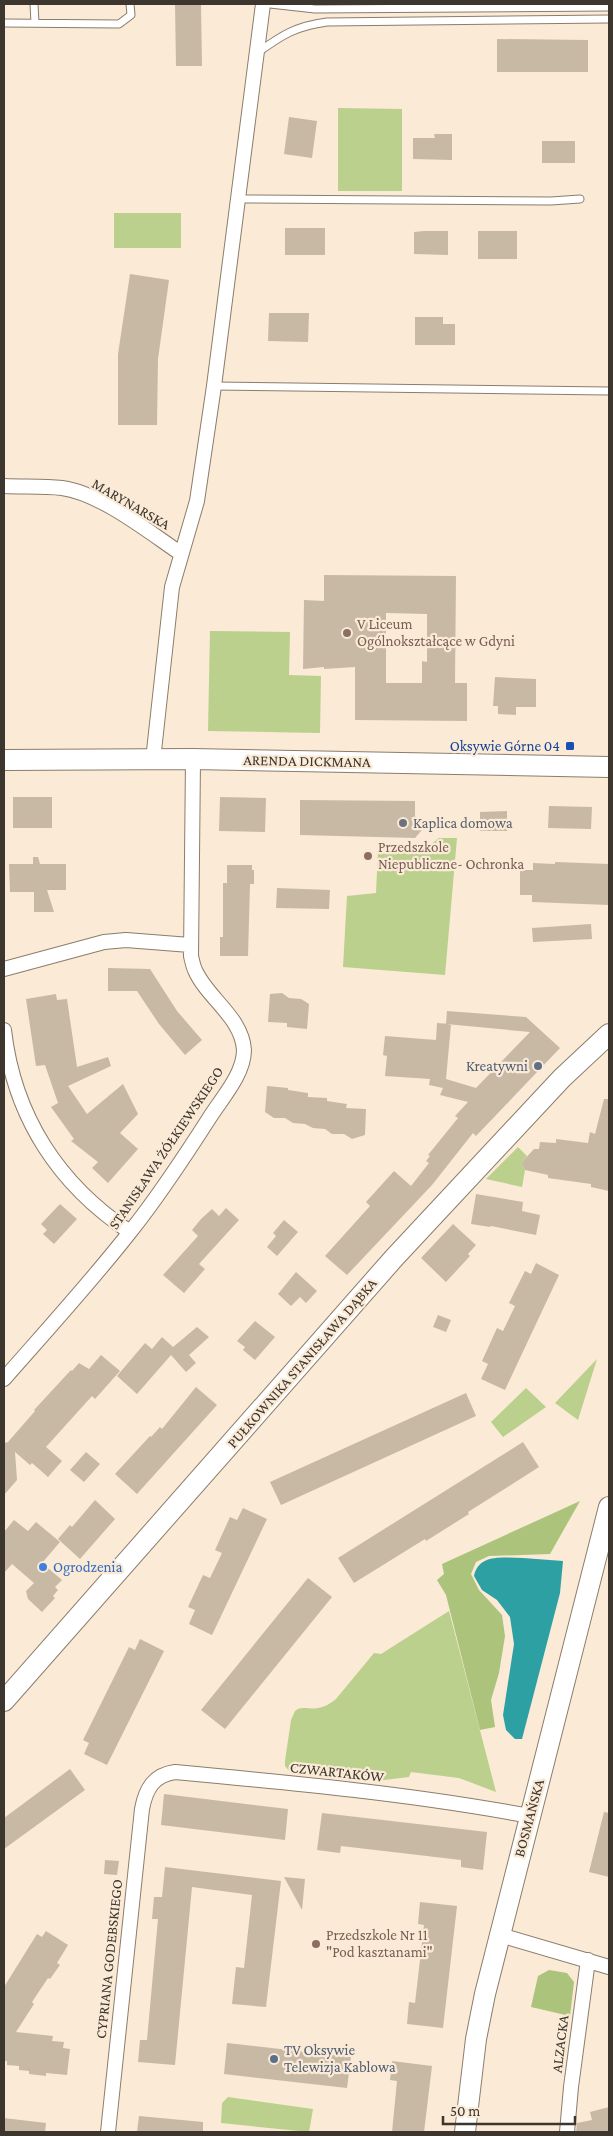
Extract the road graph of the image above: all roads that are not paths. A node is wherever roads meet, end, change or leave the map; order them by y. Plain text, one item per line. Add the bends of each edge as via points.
1 (34, 4) edge
2 (130, 4) edge
3 (263, 4) edge
4 (270, 4) edge
5 (609, 8) edge
6 (609, 20) edge
7 (4, 23) edge
8 (35, 23) junction
9 (256, 53) junction
10 (238, 199) junction
11 (580, 199) dead end
12 (214, 386) junction
13 (609, 391) edge
14 (4, 486) edge
15 (180, 554) junction
16 (193, 759) junction
17 (4, 760) edge
18 (153, 760) junction
19 (609, 766) edge
20 (190, 945) junction
21 (4, 969) edge
22 (4, 1030) edge
23 (609, 1034) edge
24 (130, 1232) junction
25 (7, 1370) edge
26 (609, 1507) edge
27 (605, 1539) edge
28 (4, 1701) edge
29 (147, 1790) joint
30 (530, 1816) junction
31 (500, 1935) junction
32 (588, 1960) junction
33 (609, 1967) edge
34 (108, 2132) edge
35 (465, 2132) edge
36 (567, 2132) edge

1 - 8 lane
2 - 8 lane via 130,16 119,24
3 - 9 street
4 - 5 lane via 315,9
6 - 9 lane via 327,22 304,25
7 - 8 lane
9 - 10 street
10 - 11 lane
10 - 12 street
12 - 13 lane
12 - 15 street via 197,501
14 - 15 street, MARYNARSKA via 63,488 90,496
15 - 18 street via 172,587
16 - 18 street, ARENDA DICKMANA
16 - 19 street, ARENDA DICKMANA
16 - 20 street, STANISŁAWA ŻÓŁKIEWSKIEGO
17 - 18 street, ARENDA DICKMANA
20 - 21 street via 126,940 104,942
20 - 24 street, STANISŁAWA ŻÓŁKIEWSKIEGO via 194,970 240,1034 244,1050 241,1066 199,1134
22 - 24 street via 15,1083 36,1135 61,1171 108,1217
23 - 28 street, PUŁKOWNIKA STANISŁAWA DĄBKA via 562,1078 394,1258
24 - 25 street, STANISŁAWA ŻÓŁKIEWSKIEGO
26 - 27 street, BOSMAŃSKA
27 - 30 street, BOSMAŃSKA
29 - 30 street, CZWARTAKÓW via 158,1777 176,1772 429,1799
29 - 34 street, CYPRIANA GODEBSKIEGO via 142,1809
30 - 31 street, BOSMAŃSKA
31 - 32 street
31 - 35 street, BOSMAŃSKA via 476,2039
32 - 33 street
32 - 36 street, ALZACKA

